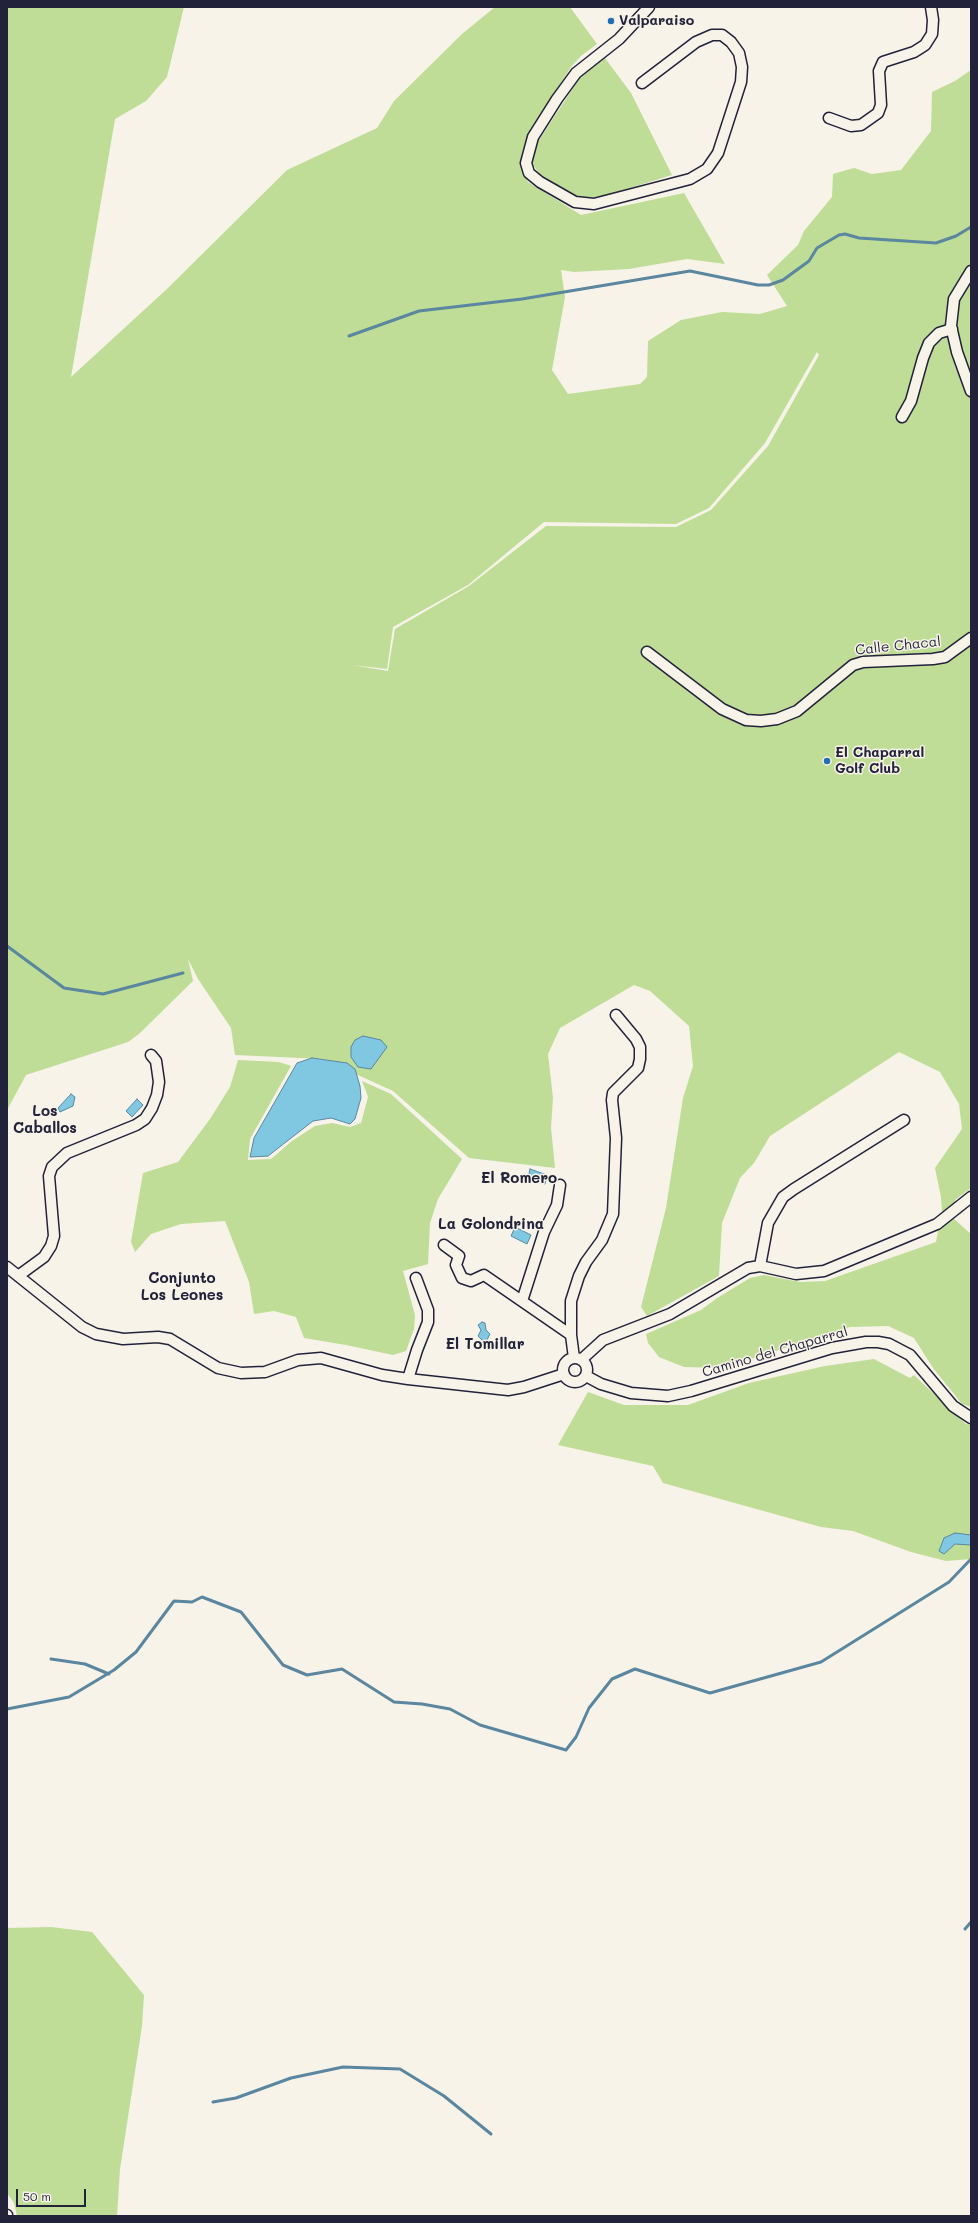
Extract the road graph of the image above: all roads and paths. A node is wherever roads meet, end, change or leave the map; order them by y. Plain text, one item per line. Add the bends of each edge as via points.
1 (649, 7) edge
2 (931, 7) edge
3 (642, 83) dead end
4 (829, 118) dead end
5 (971, 271) edge
6 (952, 329) junction
7 (971, 391) edge
8 (902, 417) dead end
9 (971, 638) edge
10 (647, 652) dead end
11 (616, 1015) dead end
12 (151, 1055) dead end
13 (904, 1120) dead end
14 (560, 1185) dead end
15 (971, 1197) edge
16 (444, 1244) dead end
17 (760, 1266) junction
18 (7, 1267) edge
19 (18, 1276) junction
20 (416, 1278) dead end
21 (522, 1301) junction
22 (571, 1335) junction
23 (577, 1359) junction
24 (564, 1374) junction
25 (586, 1376) junction
26 (408, 1379) junction
27 (971, 1418) edge

1 - 3 street via 620,39 587,63 568,83 533,137 526,164 529,173 575,202 594,204 690,179 707,169 718,153 741,82 742,67 739,53 731,42 722,35 712,35 696,42
2 - 4 street via 932,34 925,45 914,52 883,62 879,71 881,105 878,113 861,125 851,126
5 - 6 street via 954,299 951,311
6 - 7 street
6 - 8 street via 939,333 929,344 911,401
9 - 10 street, Calle Chacal via 945,657 863,662 852,665 798,711 777,719 761,721 746,720 722,709
11 - 22 street via 636,1038 640,1048 640,1059 638,1068 613,1093 616,1138 613,1214 605,1234 579,1276 571,1301
12 - 19 street via 156,1061 159,1082 158,1095 152,1108 145,1119 136,1125 67,1153 56,1163 49,1176 54,1236 51,1246 44,1257
13 - 17 street via 794,1188 783,1198 768,1223
14 - 21 street via 557,1205 544,1232
15 - 17 street via 936,1224 824,1271 796,1274
16 - 21 street via 459,1256 456,1265 462,1278 471,1281 484,1275
17 - 23 street via 748,1268 670,1314 603,1340
18 - 19 street
19 - 26 street via 82,1327 96,1334 123,1339 170,1339 218,1368 252,1374 277,1369 309,1357
20 - 26 street via 428,1310 428,1322
21 - 22 street
22 - 23 street
23 - 24 street via 565,1364
23 - 25 street via 586,1365
24 - 25 street via 568,1380 576,1382
24 - 26 street via 508,1390
25 - 27 street, Camino del Chaparral via 601,1384 631,1393 673,1395 832,1348 878,1342 889,1344 910,1355 953,1406

